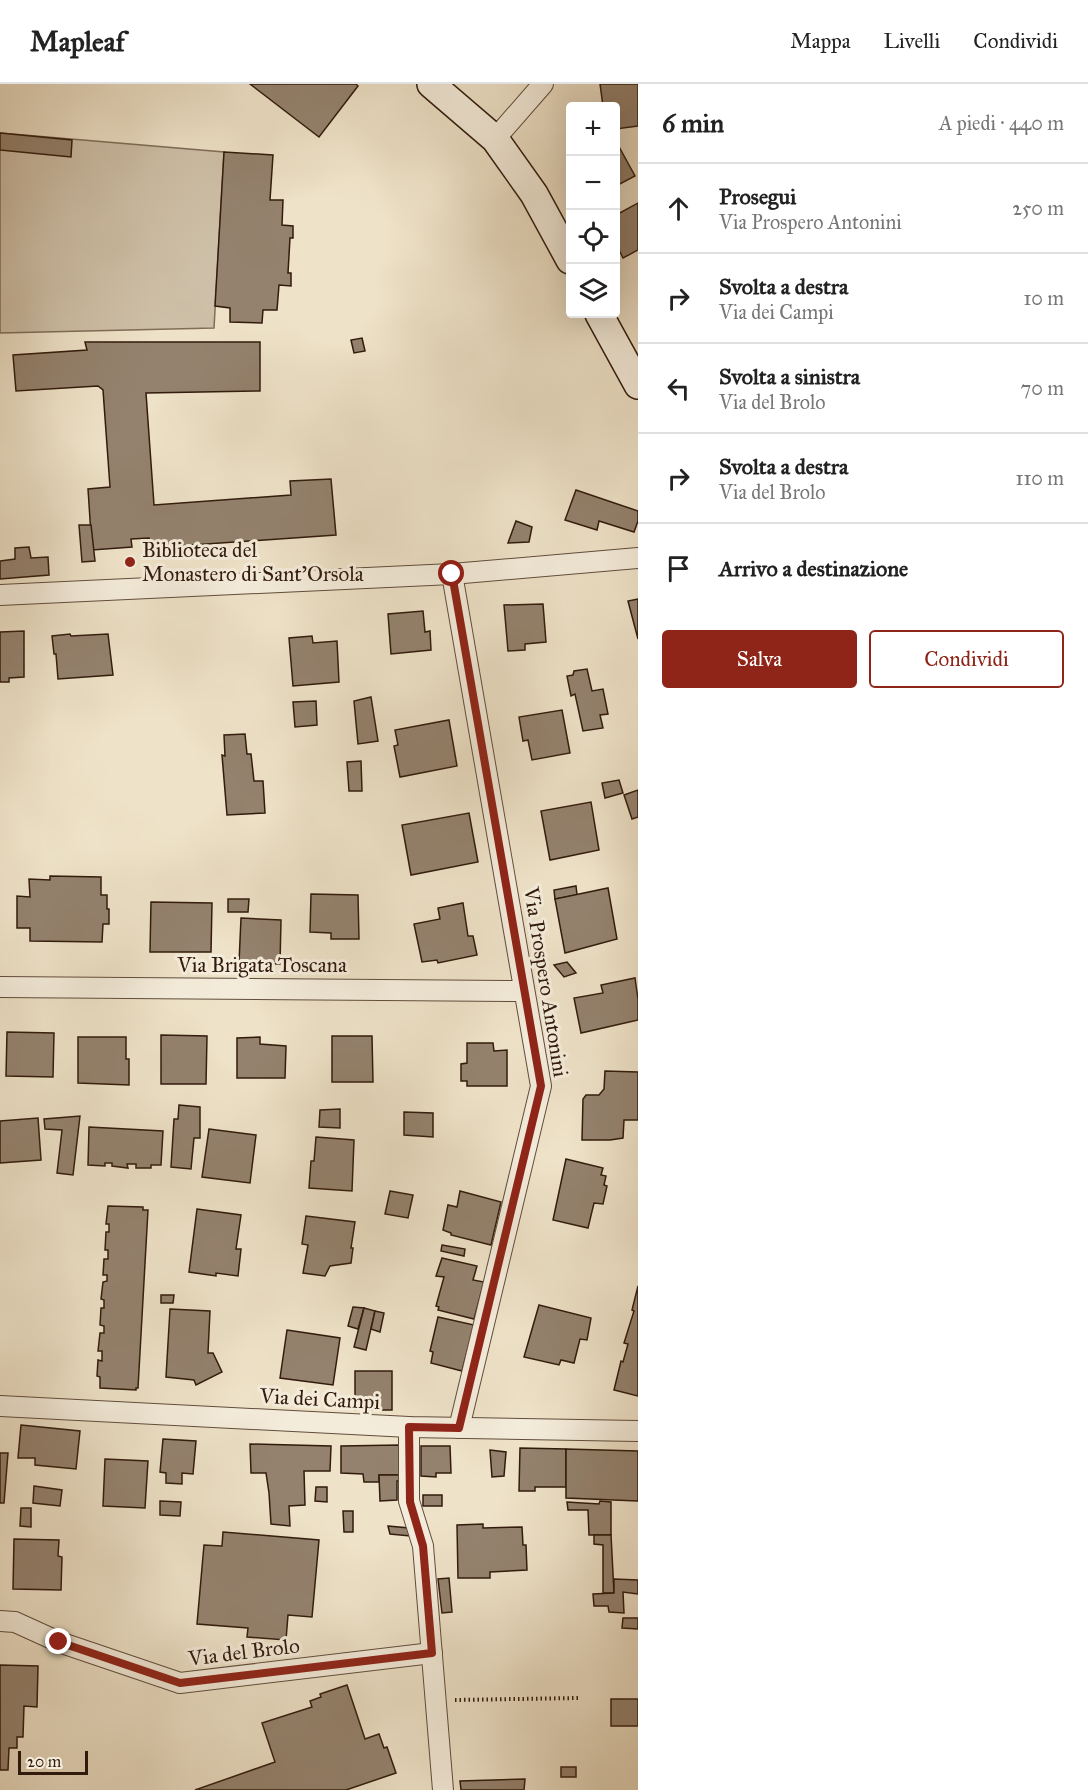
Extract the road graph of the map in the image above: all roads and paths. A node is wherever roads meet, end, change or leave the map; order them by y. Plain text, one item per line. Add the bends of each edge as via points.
1 (431, 84) edge
2 (542, 84) edge
3 (495, 139) junction
4 (566, 254) edge
5 (601, 318) edge
6 (638, 385) edge
7 (638, 558) edge
8 (452, 574) junction
9 (0, 595) edge
10 (0, 987) edge
11 (524, 991) junction
12 (0, 1406) edge
13 (409, 1427) junction
14 (459, 1428) junction
15 (638, 1431) edge
16 (0, 1621) edge
17 (432, 1653) junction
18 (578, 1698) dead end
19 (436, 1701) junction
20 (443, 1790) edge

1 - 3 main road
2 - 3 street
3 - 4 main road via 534,194
5 - 6 main road
7 - 8 street
8 - 9 street
8 - 11 street, Via Prospero Antonini
10 - 11 street, Via Brigata Toscana
11 - 14 street, Via Prospero Antonini via 541,1086
12 - 13 street, Via dei Campi
13 - 14 street, Via dei Campi
13 - 17 street via 410,1502 423,1546
14 - 15 street, Via dei Campi
16 - 17 street, Via del Brolo via 15,1622 59,1642 180,1683
17 - 19 street
18 - 19 path
19 - 20 street

